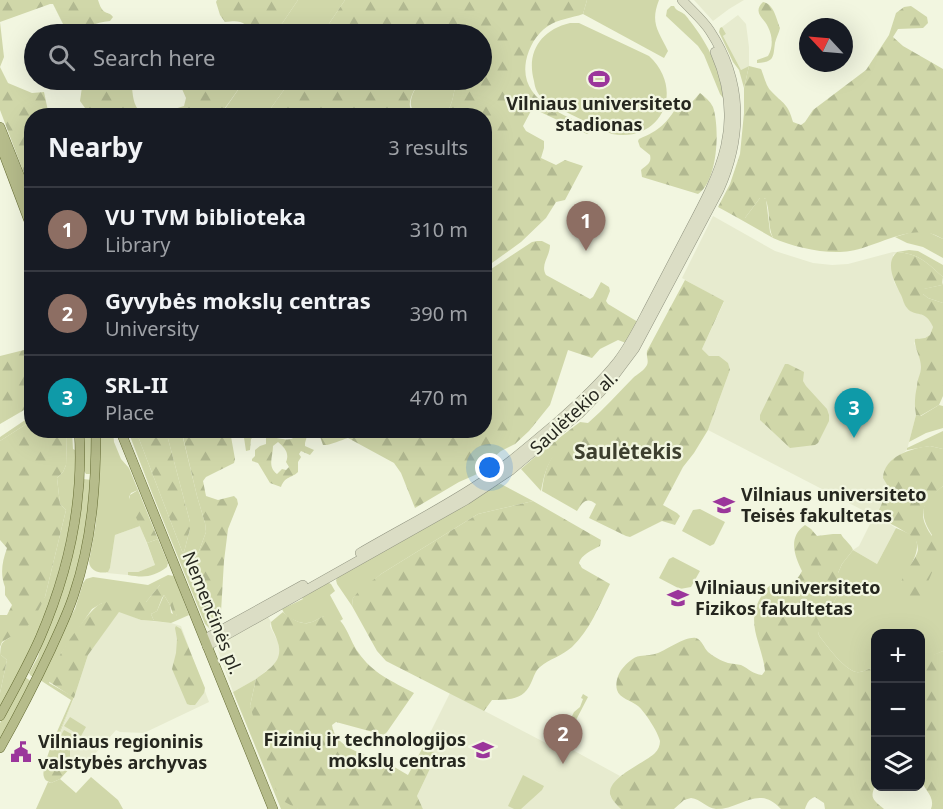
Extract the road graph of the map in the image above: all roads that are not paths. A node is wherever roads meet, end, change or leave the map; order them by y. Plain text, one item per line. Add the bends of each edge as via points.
1 (684, 2) edge
2 (707, 32) junction
3 (0, 127) edge
4 (0, 144) edge
5 (24, 187) edge
6 (24, 208) edge
7 (79, 438) edge
8 (96, 438) edge
9 (123, 438) edge
10 (96, 471) junction
11 (80, 472) junction
12 (206, 643) junction
13 (25, 669) junction
14 (38, 677) junction
15 (0, 716) edge
16 (0, 748) edge
17 (273, 809) edge

1 - 2 main road
2 - 12 main road, Saulėtekio al. via 727,89 729,114 722,160 714,184 618,361 586,396 507,465 469,491
2 - 12 main road, Saulėtekio al. via 727,64 734,86 735,129 729,166 635,348 608,384 563,427 485,488
3 - 5 main road
4 - 6 main road
7 - 11 main road
8 - 10 main road
9 - 12 main road, Nemenčinės pl.
10 - 11 main road via 88,476
10 - 14 main road via 88,538 77,584
11 - 13 main road via 74,523 60,583
12 - 17 main road, Nemenčinės pl.
13 - 14 main road via 28,678
13 - 15 main road
14 - 16 main road

